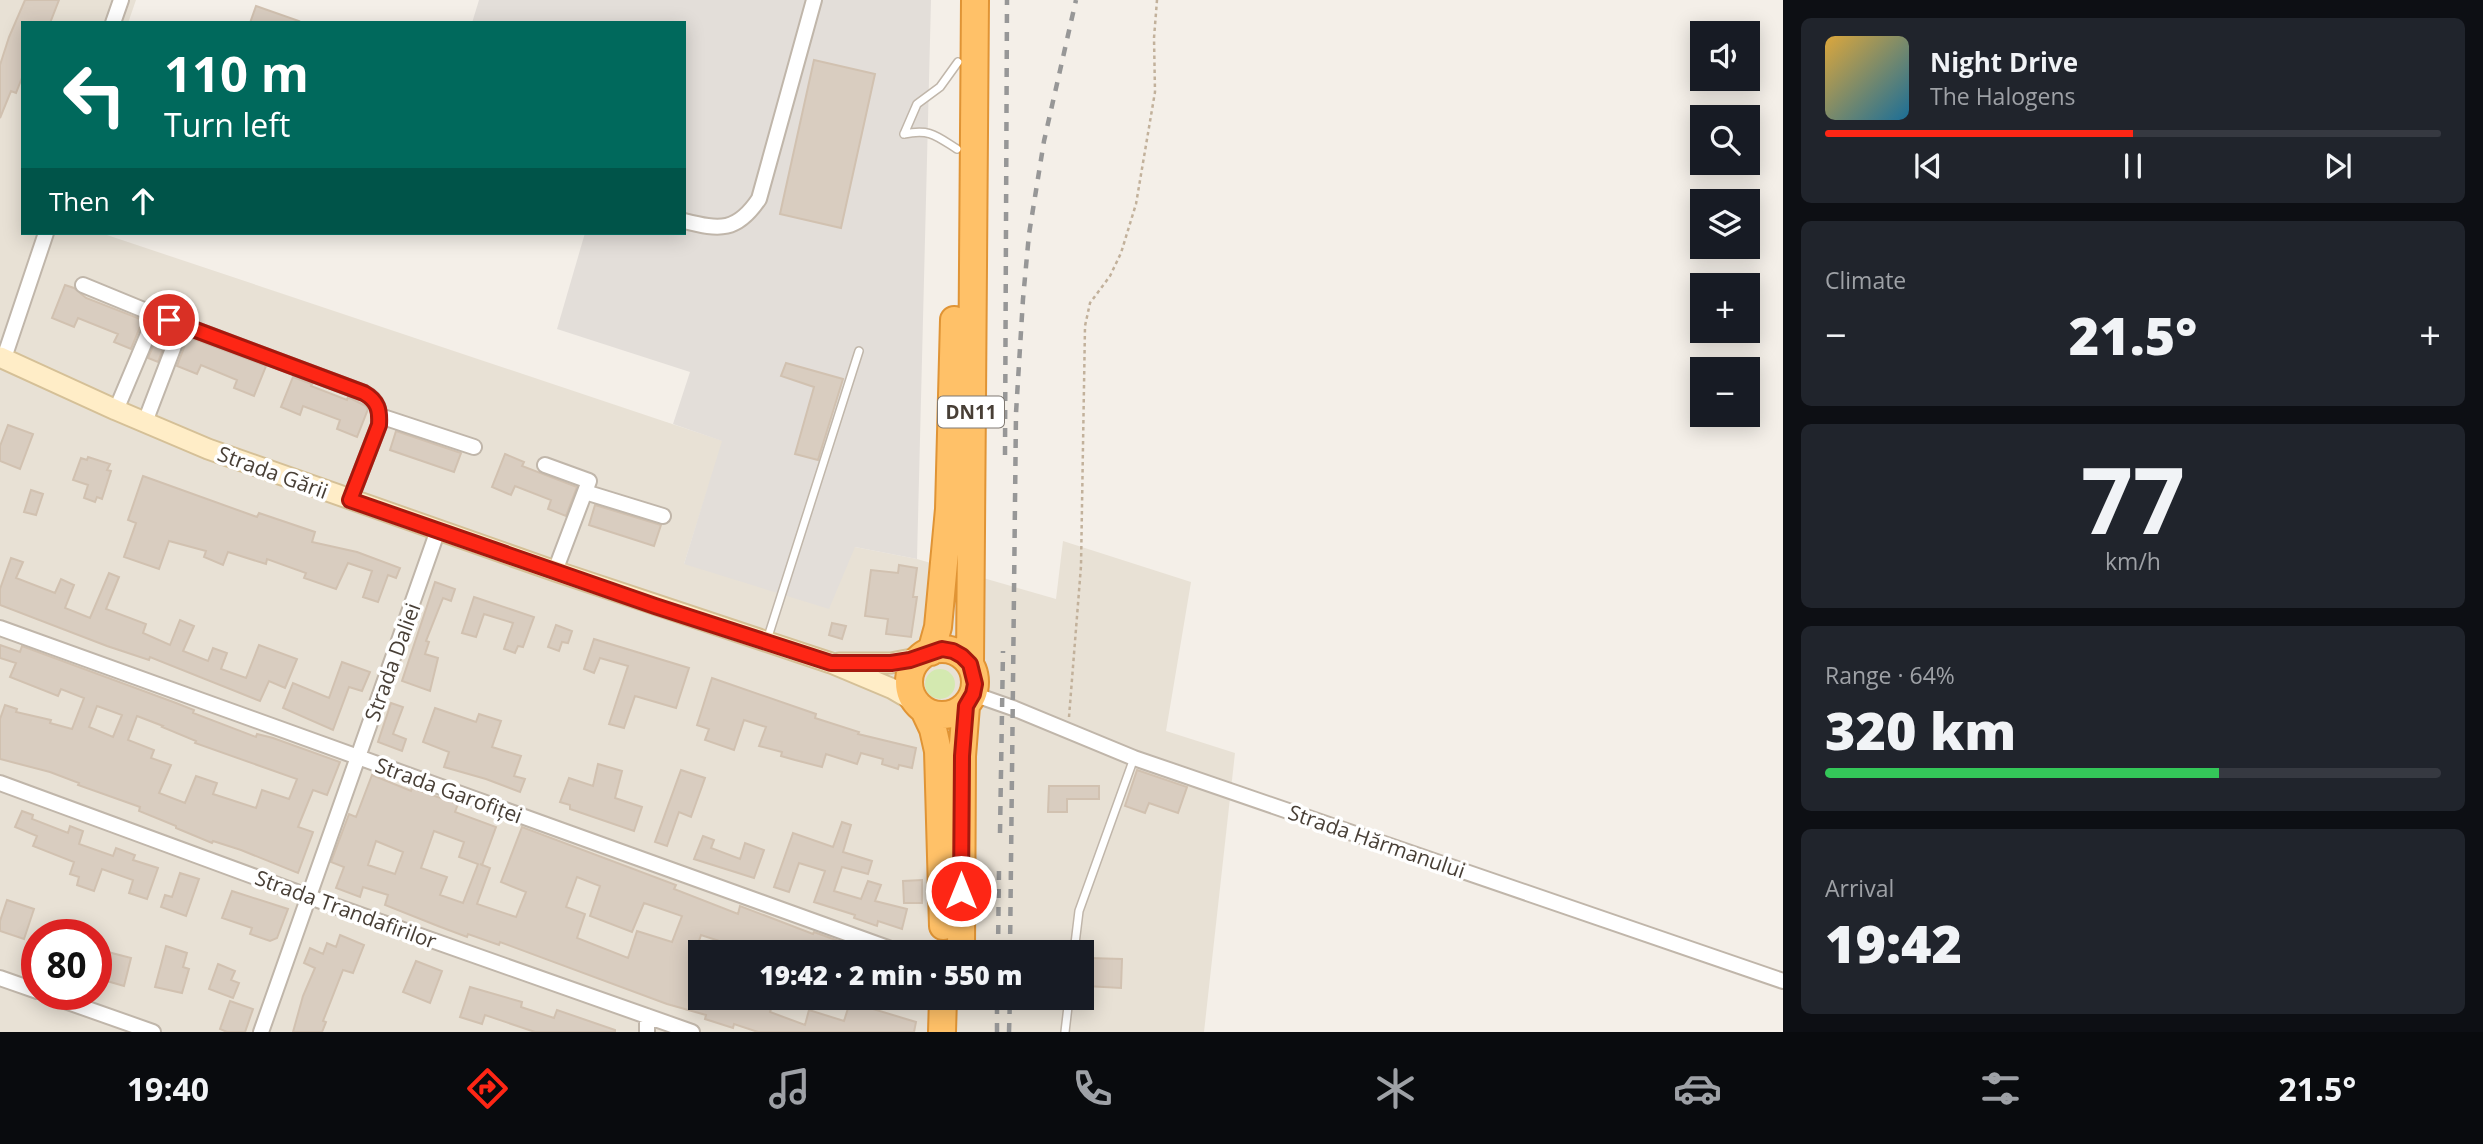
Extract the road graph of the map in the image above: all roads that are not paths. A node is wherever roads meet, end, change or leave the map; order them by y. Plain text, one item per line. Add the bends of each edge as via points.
1 (121, 0) edge
2 (814, 0) edge
3 (959, 0) edge
4 (975, 0) edge
5 (114, 21) edge
6 (958, 62) junction
7 (957, 149) junction
8 (686, 220) edge
9 (45, 235) edge
10 (83, 285) dead end
11 (156, 315) junction
12 (183, 325) junction
13 (859, 351) dead end
14 (2, 358) edge
15 (116, 410) junction
16 (380, 416) junction
17 (145, 422) junction
18 (474, 447) dead end
19 (545, 465) dead end
20 (585, 492) junction
21 (350, 500) junction
22 (663, 516) dead end
23 (438, 530) junction
24 (555, 571) junction
25 (0, 628) edge
26 (766, 642) junction
27 (926, 654) junction
28 (831, 663) junction
29 (970, 664) junction
30 (970, 700) junction
31 (920, 707) junction
32 (358, 757) junction
33 (1134, 758) junction
34 (0, 783) edge
35 (308, 896) junction
36 (866, 940) edge
37 (943, 940) edge
38 (961, 940) edge
39 (1075, 940) edge
40 (0, 978) edge
41 (1783, 981) edge
42 (21, 985) edge
43 (90, 1010) edge
44 (943, 1010) edge
45 (960, 1010) edge
46 (1068, 1010) edge
47 (647, 1016) junction
48 (153, 1032) edge
49 (261, 1032) edge
50 (647, 1032) edge
51 (692, 1032) edge
52 (942, 1032) edge
53 (960, 1032) edge
54 (1065, 1032) edge

1 - 5 street
2 - 8 street via 759,200 738,223 720,228
3 - 6 highway, DN11
4 - 29 highway, DN11
6 - 7 highway, DN11
6 - 7 lane via 940,87 918,104 904,134 921,131
7 - 27 highway, DN11 via 949,509 938,627
9 - 14 street
10 - 11 street
11 - 12 street
11 - 15 street
12 - 16 street via 364,393 375,401
12 - 17 street
13 - 26 lane
14 - 15 main road, Strada Gării
15 - 17 main road, Strada Gării
16 - 18 street
16 - 21 street
17 - 21 main road, Strada Gării
19 - 20 street via 589,481
20 - 22 street
20 - 24 street
21 - 23 main road, Strada Gării
23 - 24 main road, Strada Gării
23 - 32 street, Strada Daliei
24 - 26 main road, Strada Gării
25 - 32 street, Strada Garofiței
26 - 28 main road, Strada Gării
27 - 28 main road via 891,663
27 - 29 highway via 953,651
27 - 31 highway, DN11 via 910,674 911,695
28 - 31 main road via 892,689
29 - 30 highway, DN11 via 975,684
30 - 31 highway via 946,715
30 - 33 street, Strada Hărmanului
30 - 38 highway, DN11 via 962,756
31 - 37 highway, DN11 via 933,729 938,751
32 - 35 street, Strada Daliei
32 - 36 street, Strada Garofiței
33 - 39 lane via 1079,911
33 - 41 street, Strada Hărmanului
34 - 35 street, Strada Trandafirilor
35 - 47 street, Strada Trandafirilor
35 - 49 street, Strada Daliei
40 - 42 street
43 - 48 street
44 - 52 highway
45 - 53 highway
46 - 54 lane
47 - 50 street
47 - 51 street, Strada Trandafirilor

